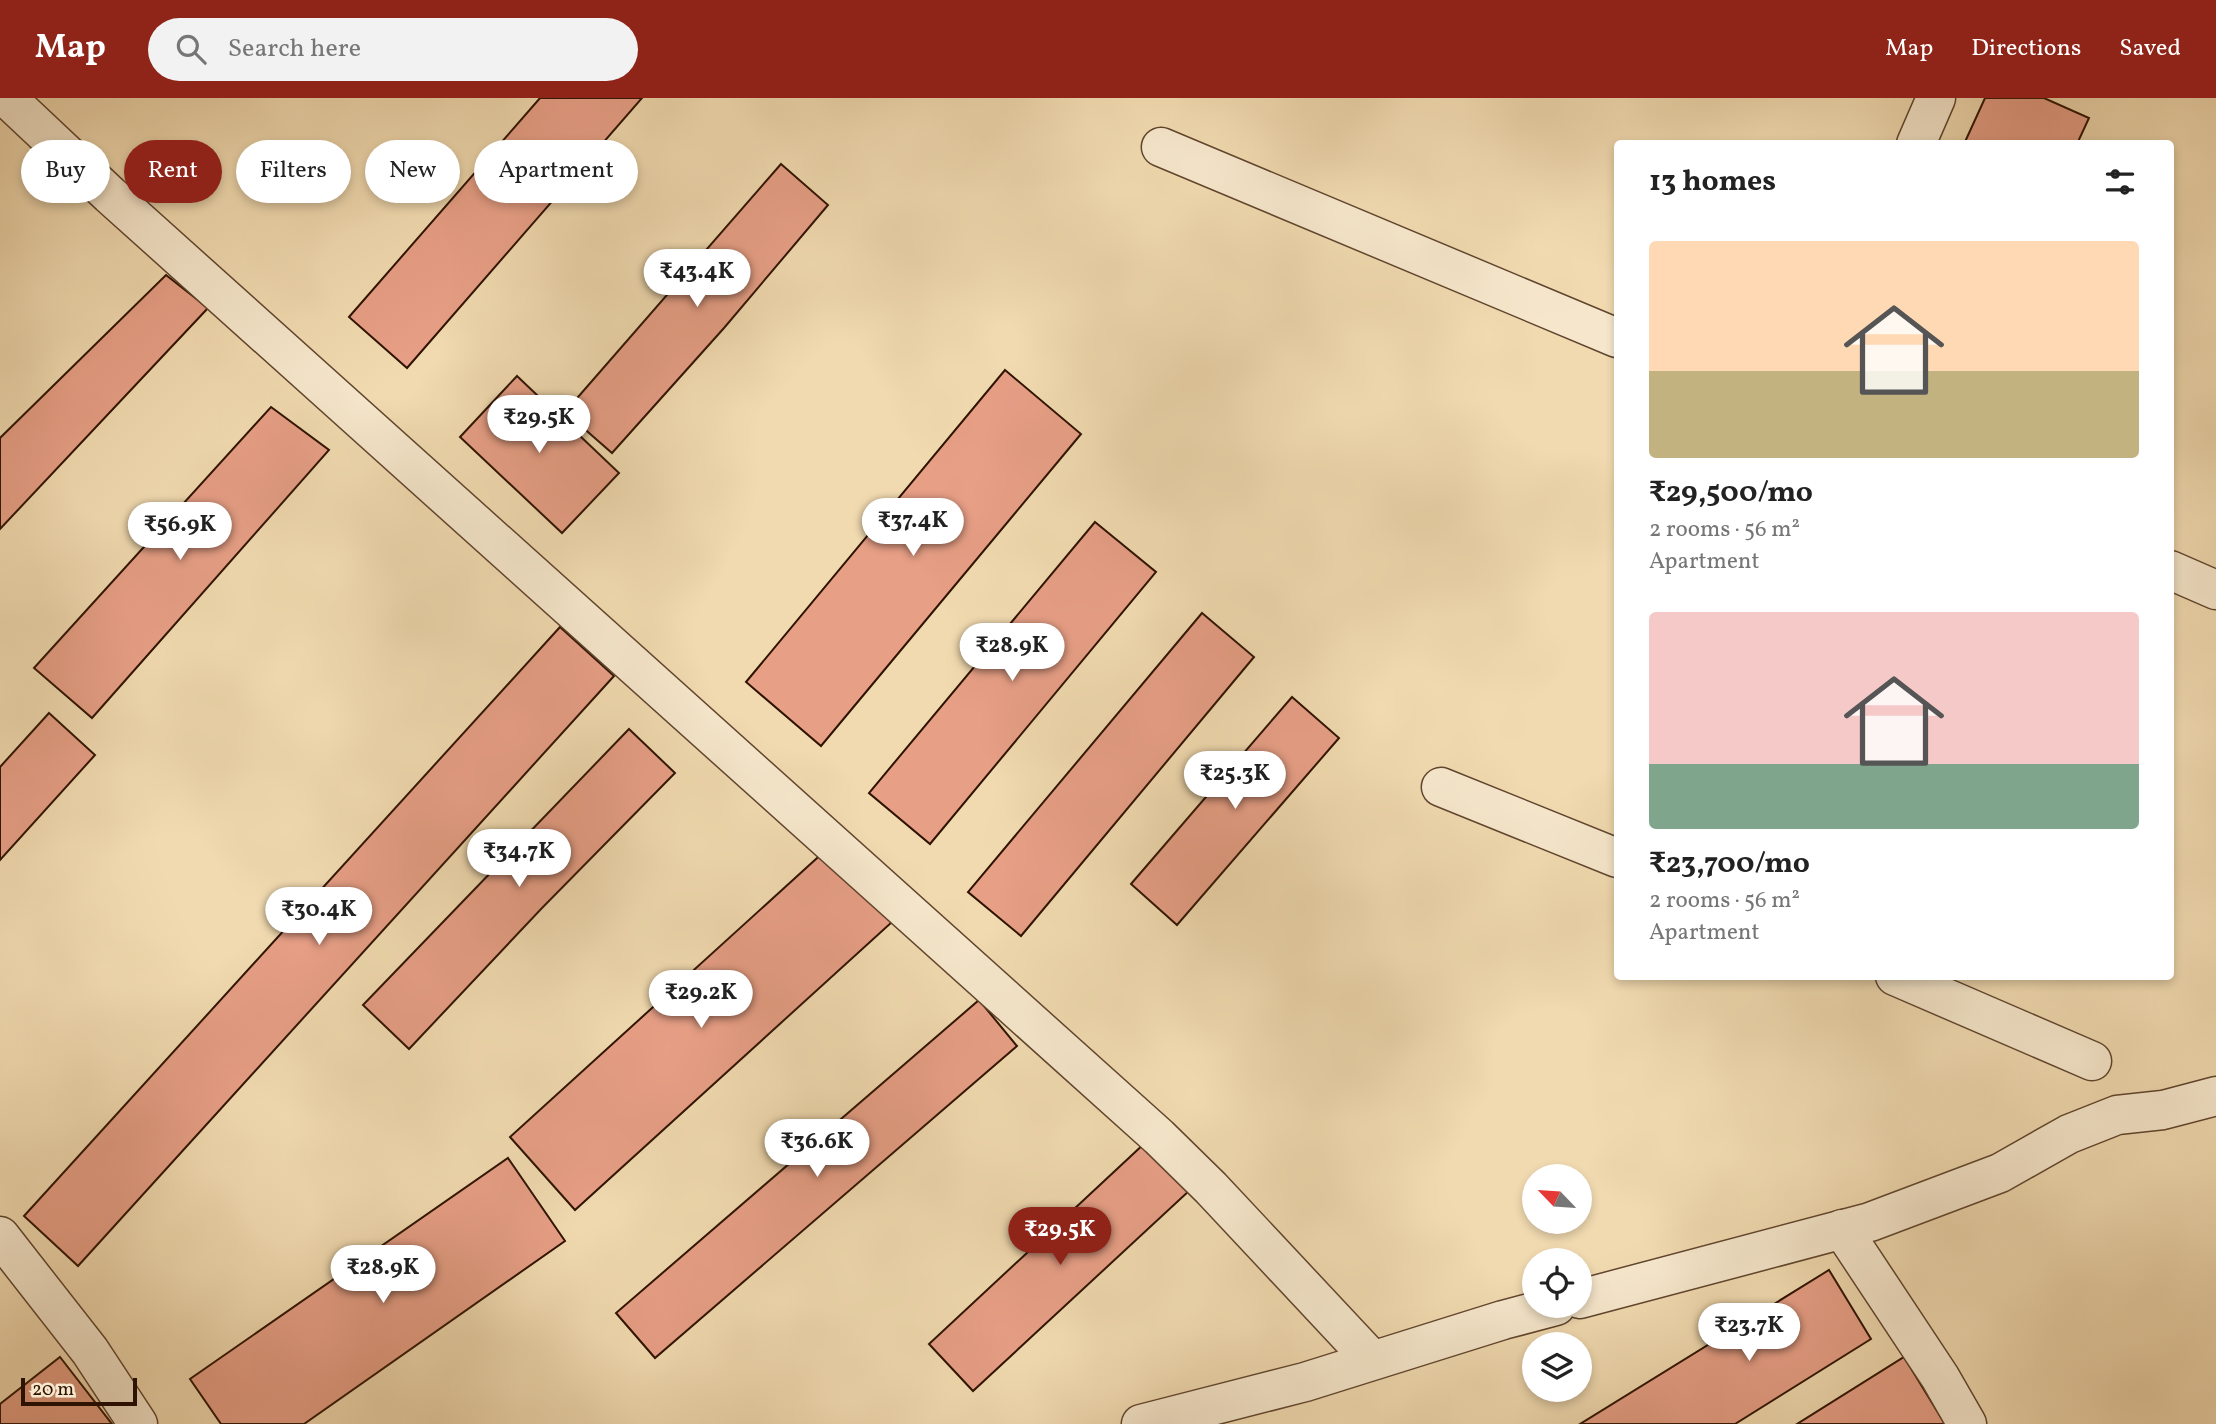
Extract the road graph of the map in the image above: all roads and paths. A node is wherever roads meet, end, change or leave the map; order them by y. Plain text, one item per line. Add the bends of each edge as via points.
1 (7, 98) edge
2 (1936, 98) edge
3 (1918, 140) edge
4 (1161, 147) dead end
5 (1614, 337) edge
6 (2174, 572) edge
7 (2216, 590) edge
8 (1441, 787) dead end
9 (1614, 853) edge
10 (1904, 980) edge
11 (2092, 1060) dead end
12 (2216, 1096) edge
13 (1842, 1228) junction
14 (0, 1236) edge
15 (1592, 1296) edge
16 (1522, 1316) edge
17 (1372, 1360) junction
18 (138, 1424) edge
19 (1140, 1424) edge
20 (1967, 1424) edge

1 - 17 street via 1159,1137
2 - 3 street
4 - 5 street
6 - 7 street
8 - 9 street
10 - 11 street
12 - 13 street via 2163,1110 2117,1115 2069,1134 2000,1173 1870,1222
13 - 15 street
13 - 20 street
14 - 18 street via 90,1351
16 - 17 street
17 - 19 street

